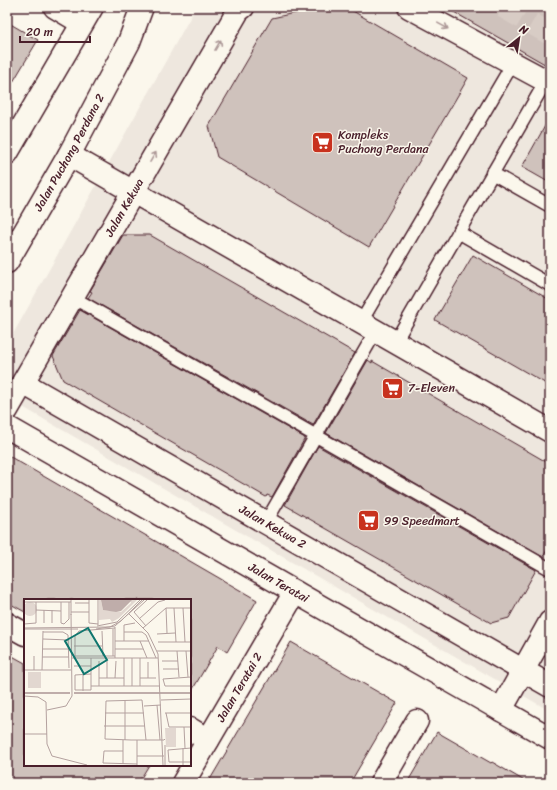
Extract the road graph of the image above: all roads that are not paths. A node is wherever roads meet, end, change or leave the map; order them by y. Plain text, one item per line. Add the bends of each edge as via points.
1 (55, 7) edge
2 (142, 7) edge
3 (154, 7) edge
4 (243, 7) edge
5 (409, 7) edge
6 (87, 15) edge
7 (129, 42) junction
8 (513, 64) junction
9 (548, 82) edge
10 (7, 153) edge
11 (69, 155) junction
12 (492, 173) junction
13 (133, 191) junction
14 (550, 206) edge
15 (458, 232) junction
16 (7, 262) edge
17 (550, 285) edge
18 (72, 297) junction
19 (368, 326) junction
20 (395, 342) junction
21 (23, 383) junction
22 (7, 410) edge
23 (7, 427) edge
24 (550, 431) edge
25 (316, 436) junction
26 (266, 522) junction
27 (550, 570) edge
28 (295, 592) junction
29 (550, 622) edge
30 (7, 624) edge
31 (24, 633) edge
32 (523, 670) junction
33 (550, 686) edge
34 (500, 710) junction
35 (417, 721) dead end
36 (199, 734) edge
37 (550, 738) edge
38 (191, 758) edge
39 (189, 766) edge
40 (183, 783) edge
41 (381, 783) edge

1 - 6 street
2 - 7 street, Jalan Puchong Perdana 2
3 - 7 street, Jalan Puchong Perdana 2
13 -> 4 street, Jalan Kekwa via 238,11
5 -> 8 street
6 - 10 street
7 - 11 street, Jalan Puchong Perdana 2
8 - 9 street
8 - 19 lane
9 - 12 lane
11 - 13 street
11 - 16 street, Jalan Puchong Perdana 2
12 - 14 lane
12 - 15 lane
13 - 18 street, Jalan Kekwa
13 - 19 street
15 - 17 lane
15 - 20 lane
18 - 21 street, Jalan Kekwa
18 - 25 lane
19 - 20 street
19 - 25 lane
20 - 24 street
21 - 22 street, Jalan Kekwa
21 - 26 street, Jalan Kekwa 2
23 - 28 street, Jalan Teratai
25 - 26 lane
25 - 27 lane
26 - 32 street, Jalan Kekwa 2
28 - 34 street, Jalan Teratai
28 - 36 street, Jalan Teratai 2
29 - 32 street
30 - 31 street
32 - 33 street, Jalan Kekwa 2
32 - 34 street
34 - 37 street, Jalan Teratai
35 - 41 street
36 - 38 street, Jalan Teratai 2
39 - 40 street, Jalan Teratai 2

